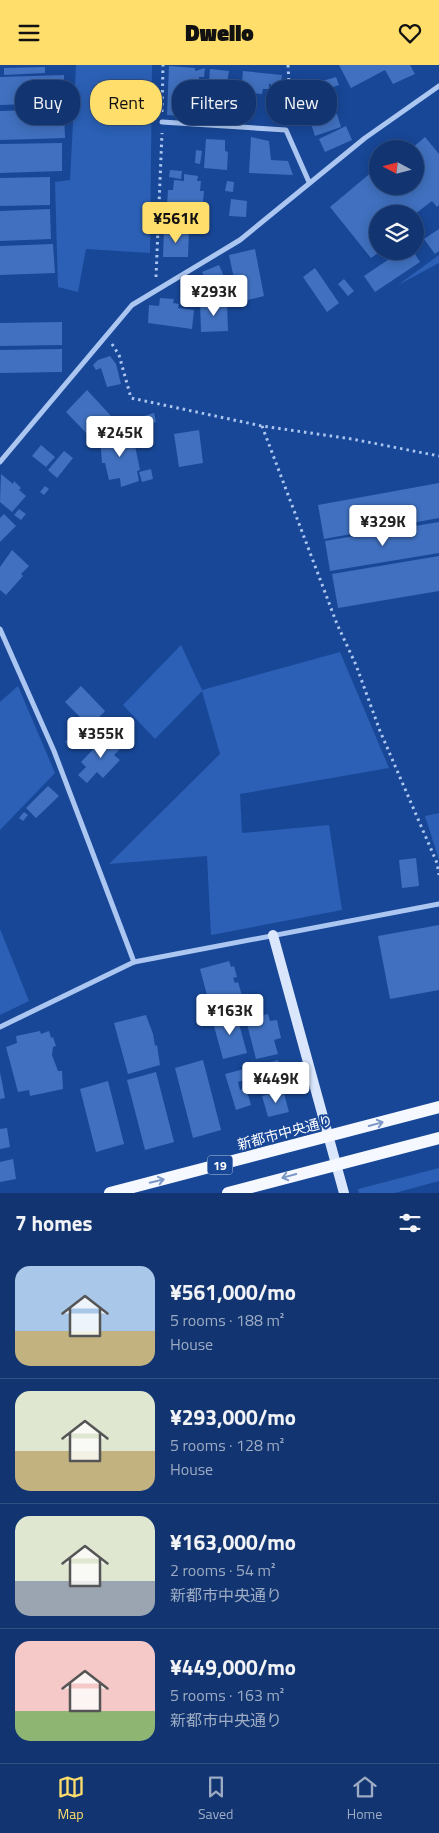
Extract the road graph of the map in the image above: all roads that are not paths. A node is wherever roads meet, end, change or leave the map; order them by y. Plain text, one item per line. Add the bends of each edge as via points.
1 (439, 86) edge
2 (162, 122) road end
3 (309, 182) junction
4 (0, 462) edge
5 (0, 629) edge
6 (439, 904) edge
7 (273, 935) junction
8 (134, 962) junction
9 (0, 1027) edge
10 (439, 1107) edge
11 (329, 1136) junction
12 (439, 1138) edge
13 (336, 1164) junction
14 (110, 1193) edge
15 (228, 1193) edge
16 (344, 1193) edge

1 - 3 street
2 - 3 street via 286,130
3 - 4 street via 240,240 132,305
5 - 8 street via 54,751
6 - 7 street
7 - 8 street
7 - 11 street
8 - 9 street
11 -> 10 main road, 新都市中央通り / 19
11 - 13 street
14 -> 11 main road, 新都市中央通り / 19
12 - 13 main road, 19
13 -> 15 main road, 19
13 - 16 street

